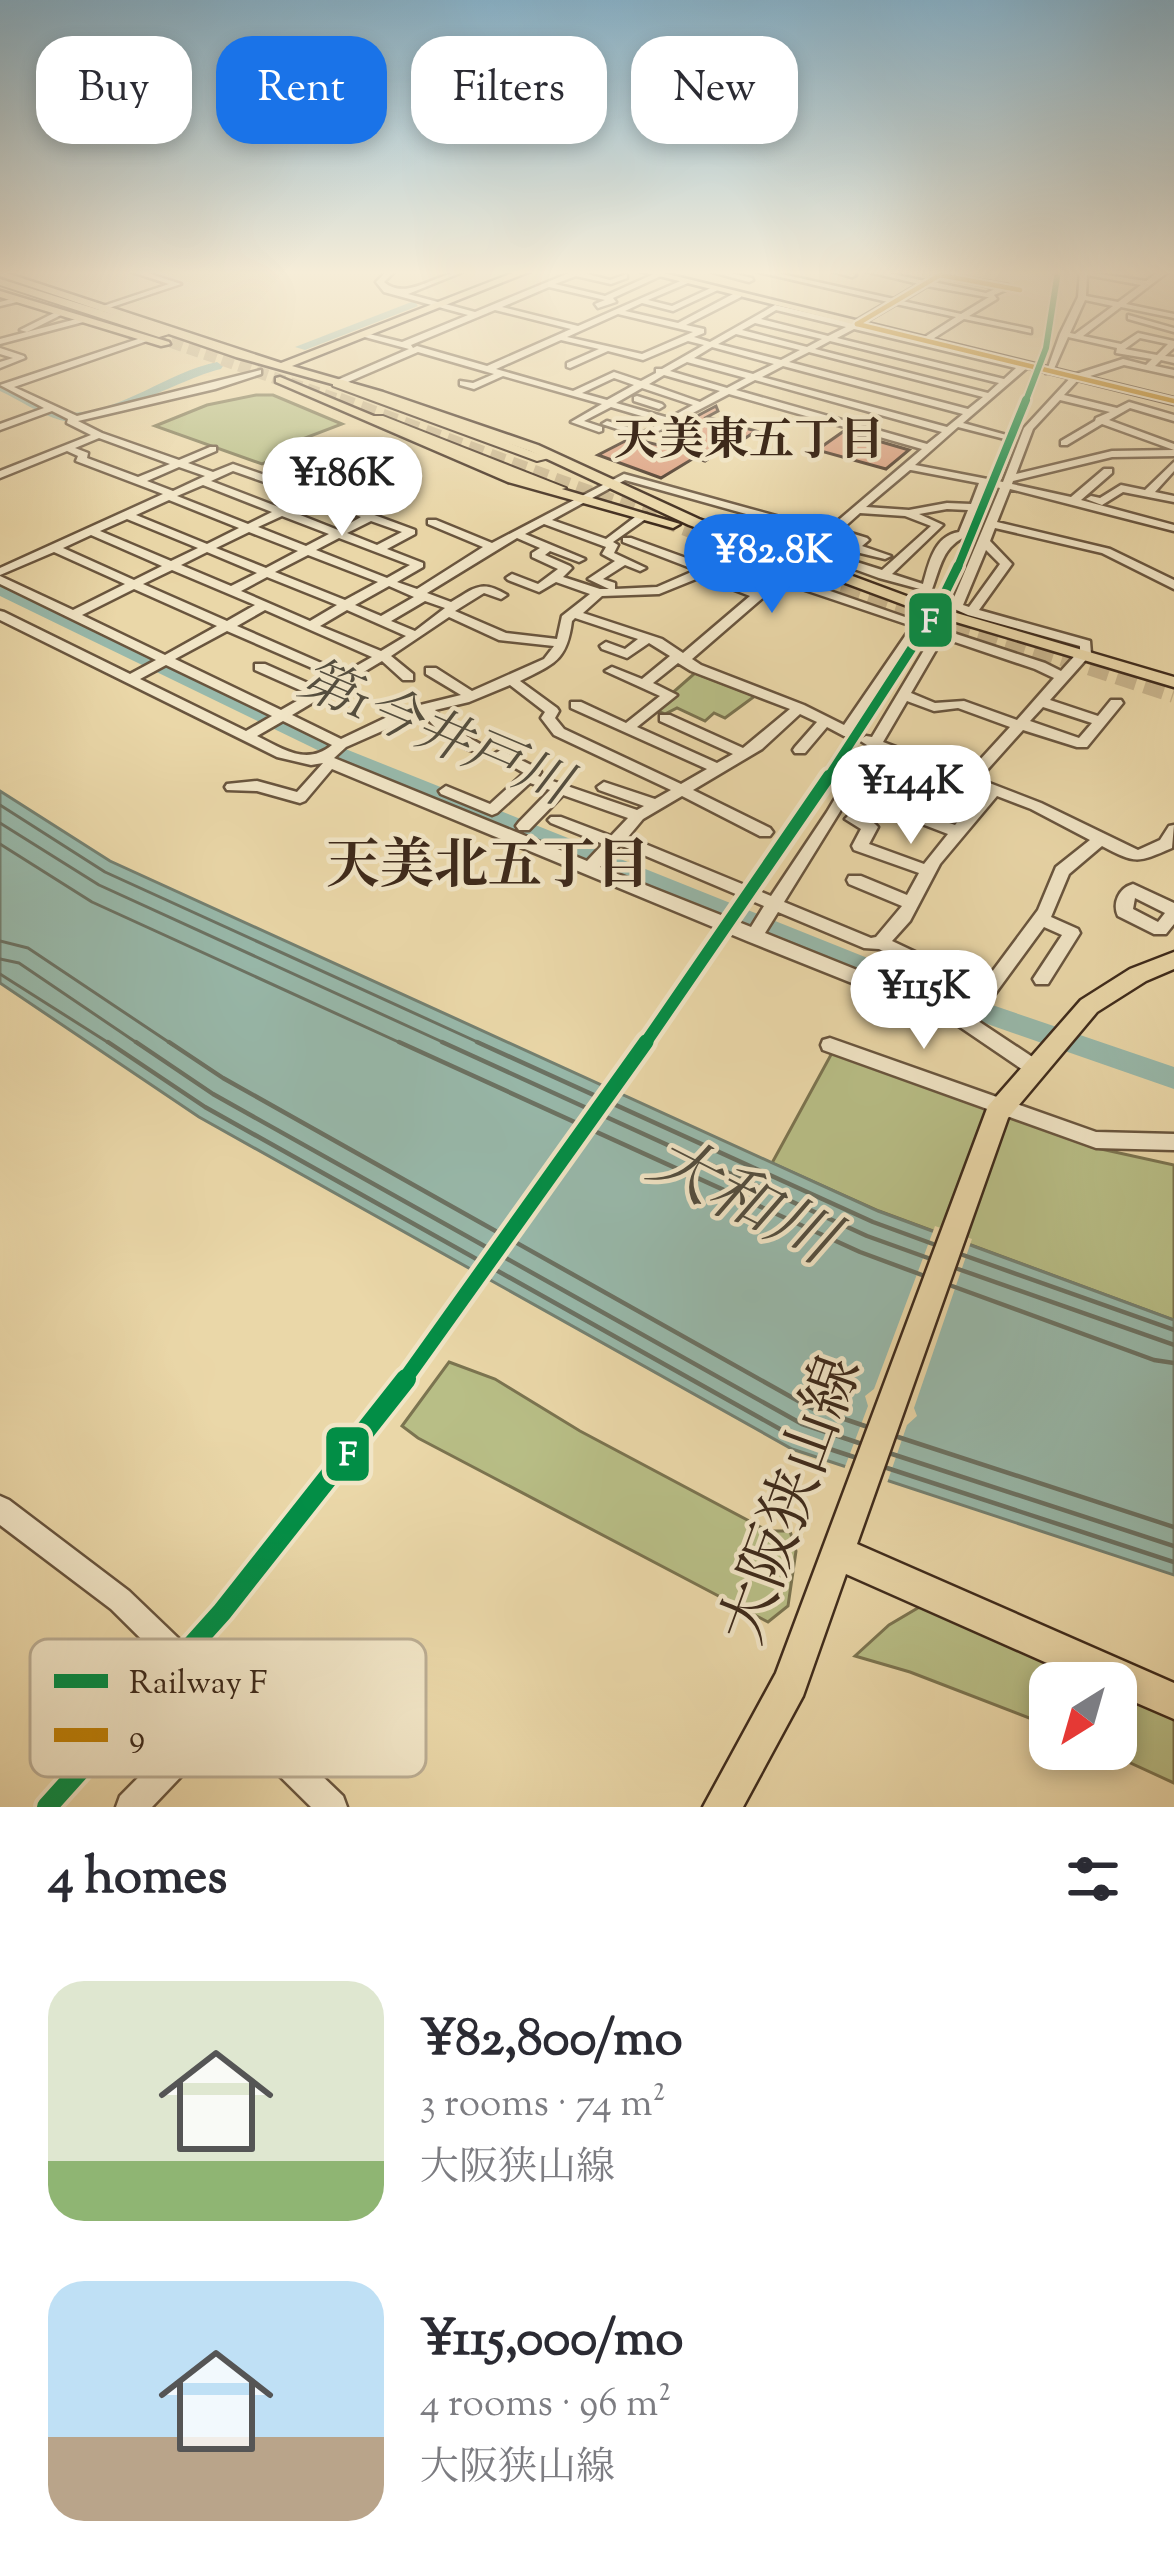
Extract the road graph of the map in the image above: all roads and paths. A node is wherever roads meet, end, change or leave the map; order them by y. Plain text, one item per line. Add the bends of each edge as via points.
1 (102, 355) edge
2 (220, 355) edge
3 (229, 355) edge
4 (306, 355) edge
5 (308, 355) edge
6 (402, 355) edge
7 (439, 355) edge
8 (520, 355) edge
9 (592, 355) edge
10 (618, 355) edge
11 (632, 355) edge
12 (648, 355) edge
13 (689, 355) edge
14 (749, 355) edge
15 (797, 355) edge
16 (828, 355) edge
17 (901, 355) edge
18 (922, 355) edge
19 (978, 355) edge
20 (1055, 355) edge
21 (1104, 355) edge
22 (1163, 355) edge
23 (642, 358) junction
24 (684, 358) junction
25 (916, 359) junction
26 (781, 364) junction
27 (570, 365) dead end
28 (1024, 366) junction
29 (1116, 366) junction
30 (1149, 367) junction
31 (488, 369) junction
32 (589, 369) dead end
33 (269, 370) junction
34 (656, 370) junction
35 (1049, 371) junction
36 (894, 372) junction
37 (503, 373) junction
38 (1174, 373) edge
39 (614, 375) junction
40 (754, 377) junction
41 (1078, 378) junction
42 (1004, 381) junction
43 (338, 382) junction
44 (464, 383) dead end
45 (633, 383) junction
46 (869, 387) junction
47 (4, 391) edge
48 (652, 391) junction
49 (728, 391) junction
50 (574, 393) junction
51 (986, 395) junction
52 (1056, 396) junction
53 (638, 399) junction
54 (1174, 401) edge
55 (843, 402) junction
56 (608, 404) junction
57 (701, 405) junction
58 (659, 406) dead end
59 (52, 408) junction
60 (627, 410) junction
61 (1118, 411) junction
62 (967, 412) junction
63 (650, 416) junction
64 (818, 416) junction
65 (73, 417) junction
66 (1174, 418) edge
67 (378, 419) junction
68 (1099, 420) junction
69 (670, 421) junction
70 (0, 428) edge
71 (952, 428) junction
72 (598, 429) junction
73 (626, 430) junction
74 (99, 435) junction
75 (1005, 436) dead end
76 (1032, 436) junction
77 (608, 440) dead end
78 (1070, 443) junction
79 (126, 445) junction
80 (67, 448) junction
81 (213, 448) dead end
82 (930, 448) junction
83 (1174, 450) edge
84 (147, 452) junction
85 (330, 457) dead end
86 (542, 458) dead end
87 (86, 462) junction
88 (0, 463) edge
89 (178, 464) junction
90 (1070, 464) junction
91 (1174, 465) edge
92 (910, 467) junction
93 (15, 469) junction
94 (106, 469) junction
95 (1108, 471) dead end
96 (0, 475) edge
97 (208, 478) junction
98 (138, 481) junction
99 (272, 482) junction
100 (1005, 482) junction
101 (610, 483) junction
102 (983, 483) junction
103 (558, 488) dead end
104 (170, 495) junction
105 (314, 496) junction
106 (1146, 497) junction
107 (1077, 498) junction
108 (1174, 499) edge
109 (579, 500) junction
110 (975, 507) junction
111 (860, 510) junction
112 (283, 512) junction
113 (908, 513) junction
114 (1174, 514) edge
115 (126, 515) junction
116 (1128, 515) junction
117 (643, 516) junction
118 (370, 517) junction
119 (543, 520) junction
120 (432, 522) dead end
121 (991, 524) junction
122 (1168, 526) edge
123 (250, 529) junction
124 (91, 531) junction
125 (831, 532) junction
126 (340, 533) junction
127 (516, 534) junction
128 (627, 540) dead end
129 (605, 542) junction
130 (723, 542) junction
131 (983, 542) junction
132 (492, 547) junction
133 (550, 547) junction
134 (54, 548) junction
135 (380, 548) junction
136 (856, 548) junction
137 (208, 549) junction
138 (809, 550) junction
139 (307, 551) junction
140 (885, 556) dead end
141 (579, 559) dead end
142 (839, 560) junction
143 (624, 561) junction
144 (172, 566) junction
145 (640, 568) dead end
146 (788, 568) junction
147 (701, 571) junction
148 (266, 572) junction
149 (0, 576) edge
150 (884, 576) junction
151 (512, 578) dead end
152 (555, 578) junction
153 (387, 583) junction
154 (134, 584) junction
155 (1174, 585) edge
156 (616, 590) junction
157 (231, 591) junction
158 (598, 593) junction
159 (421, 595) junction
160 (501, 595) dead end
161 (759, 595) junction
162 (935, 595) dead end
163 (264, 605) junction
164 (346, 605) junction
165 (450, 609) junction
166 (972, 612) junction
167 (574, 614) junction
168 (0, 615) edge
169 (73, 615) junction
170 (382, 621) junction
171 (227, 626) junction
172 (310, 626) junction
173 (36, 633) junction
174 (416, 636) junction
175 (646, 639) junction
176 (563, 643) junction
177 (606, 646) dead end
178 (384, 658) junction
179 (681, 658) junction
180 (166, 660) junction
181 (1081, 660) junction
182 (260, 667) dead end
183 (612, 670) dead end
184 (431, 671) dead end
185 (408, 677) dead end
186 (345, 678) junction
187 (1064, 678) junction
188 (130, 679) junction
189 (512, 680) junction
190 (643, 684) junction
191 (1174, 687) edge
192 (318, 694) junction
193 (903, 695) junction
194 (472, 696) junction
195 (1043, 702) junction
196 (1116, 703) dead end
197 (576, 704) dead end
198 (427, 708) junction
199 (799, 708) junction
200 (280, 715) junction
201 (665, 718) dead end
202 (825, 721) junction
203 (1101, 722) junction
204 (1023, 725) junction
205 (628, 728) junction
206 (246, 736) junction
207 (648, 737) junction
208 (870, 742) junction
209 (480, 750) dead end
210 (800, 750) dead end
211 (333, 753) junction
212 (501, 754) dead end
213 (744, 754) junction
214 (622, 760) junction
215 (718, 769) junction
216 (527, 777) junction
217 (970, 780) junction
218 (232, 787) dead end
219 (604, 787) dead end
220 (560, 789) junction
221 (682, 790) junction
222 (446, 791) dead end
223 (992, 791) junction
224 (656, 806) junction
225 (893, 808) dead end
226 (638, 816) junction
227 (854, 819) dead end
228 (556, 820) dead end
229 (524, 826) dead end
230 (765, 832) dead end
231 (959, 832) junction
232 (1101, 838) junction
233 (1171, 841) edge
234 (603, 854) junction
235 (928, 871) junction
236 (855, 880) dead end
237 (911, 903) junction
238 (1041, 920) junction
239 (763, 922) junction
240 (881, 944) junction
241 (1174, 960) edge
242 (1042, 980) dead end
243 (830, 1045) dead end
244 (1041, 1058) junction
245 (999, 1110) junction
246 (1174, 1142) edge
247 (0, 1509) edge
248 (843, 1544) junction
249 (159, 1639) edge
250 (1174, 1701) edge
251 (160, 1777) edge
252 (300, 1777) edge
253 (131, 1807) edge
254 (332, 1807) edge
255 (722, 1807) edge

1 - 47 street
2 - 33 main road
3 - 33 main road
4 - 33 main road
5 - 33 main road
6 - 43 street
7 - 31 street
8 - 31 street
9 - 27 street
10 - 32 street
11 - 23 street
12 - 23 street
13 - 24 street
14 - 26 street
15 - 26 street
16 - 36 street
17 - 25 street
18 - 25 street
19 - 28 main road
20 - 35 street
21 - 29 street via 1098,362
22 - 30 street
23 - 34 street via 659,364
23 - 39 street
24 - 34 street
24 - 40 street
25 - 36 street
25 - 42 street
26 - 40 street
26 - 46 street
28 - 35 main road
28 - 42 street
29 - 30 street
29 - 41 street
30 - 38 street
31 - 37 street
33 - 43 main road
33 - 65 street via 207,394
33 - 67 main road
34 - 45 street
34 - 49 street
35 - 41 main road
36 - 46 street
36 - 51 street
37 - 44 street
37 - 50 street
39 - 45 street
39 - 50 street
40 - 49 street
40 - 55 street
41 - 52 street
41 - 54 main road
42 - 51 street
43 - 86 highway
43 - 101 main road via 534,448
45 - 48 street
45 - 56 street
46 - 55 street
46 - 62 street
47 - 59 street
48 - 53 street
48 - 57 street
49 - 57 street
49 - 64 street
50 - 56 street
51 - 62 street
52 - 61 street
52 - 76 street
53 - 58 street
53 - 60 street
55 - 64 street
55 - 71 street
56 - 60 street
56 - 72 street via 576,422
57 - 69 street
59 - 65 street
59 - 70 street
60 - 63 street
60 - 72 street
61 - 66 street via 1129,405
61 - 68 street
62 - 71 street
63 - 69 street
63 - 73 street
64 - 82 street
65 - 74 street via 69,424
67 - 103 highway
67 - 109 main road
68 - 78 street
68 - 83 street
69 - 73 street via 645,435
71 - 75 street
71 - 82 street
72 - 73 street
73 - 77 street
74 - 79 street
74 - 80 street
76 - 78 street
76 - 100 street
78 - 90 street via 1053,455
79 - 84 street
79 - 87 street
80 - 87 street
80 - 93 street
81 - 89 street
82 - 92 street
83 - 90 street
84 - 89 street
84 - 94 street
85 - 99 street
87 - 94 street
88 - 93 street
89 - 97 street
89 - 98 street
90 - 100 street
91 - 106 street
92 - 102 street
92 - 111 street
93 - 96 street
94 - 98 street
95 - 107 street
97 - 99 street via 233,467
97 - 104 street
97 - 112 street
98 - 104 street
99 - 105 street
100 - 102 street
100 - 107 street
100 - 121 street
101 - 109 street
101 - 125 street via 635,476
101 - 146 main road
102 - 110 street
104 - 115 street
104 - 123 street
105 - 112 street
105 - 118 street
106 - 107 street via 1121,488 1102,502
106 - 108 street
106 - 116 street
107 - 116 street
109 - 117 main road
109 - 119 street
110 - 113 street
110 - 150 street via 963,535 938,554 926,589
111 - 113 street
111 - 125 street
112 - 123 street
112 - 126 street
113 - 150 street via 938,525
114 - 122 street
115 - 124 street
115 - 137 street
116 - 122 street
117 - 129 street
117 - 130 main road
118 - 126 street
118 - 135 street via 411,532
119 - 127 street
119 - 129 street
120 - 132 street
121 - 131 street
121 - 155 street via 1106,551
123 - 137 street
123 - 139 street
124 - 134 street
124 - 144 street
125 - 136 street via 863,540
125 - 138 street
126 - 135 street
126 - 139 street
127 - 132 street
127 - 133 street
128 - 147 street
129 - 143 street via 612,545 608,554
130 - 146 main road
130 - 147 street via 704,557
131 - 166 street via 956,607
131 - 166 street via 1006,564
132 - 159 street
133 - 141 street
133 - 152 street via 536,555 566,568
134 - 149 street
134 - 154 street
135 - 153 street via 419,565
136 - 140 street
136 - 142 street
137 - 144 street
137 - 148 street
138 - 142 street
138 - 146 street
139 - 148 street
139 - 153 street
142 - 150 street
142 - 162 street
143 - 145 street
143 - 156 street via 594,579
144 - 154 street
144 - 157 street
146 - 161 street
146 - 181 main road
146 - 202 street via 919,624 848,732
147 - 156 street via 658,590
147 - 161 street
148 - 157 street
148 - 164 street
149 - 169 street
151 - 152 street via 539,588
152 - 158 street
153 - 159 street
153 - 164 street
154 - 169 street
154 - 171 street
156 - 158 street
157 - 163 street
158 - 167 street
159 - 165 street
159 - 170 street
160 - 165 street via 483,588
161 - 179 street
163 - 171 street
163 - 172 street
164 - 170 street
164 - 172 street
165 - 174 street
165 - 176 street via 502,637
166 - 181 street via 1077,640 1086,644
167 - 175 street
167 - 176 street
168 - 173 street
169 - 173 street
169 - 180 street
170 - 174 street
171 - 180 street
171 - 186 street
172 - 178 street
173 - 188 street
174 - 178 street
175 - 177 street via 628,654
175 - 179 street
176 - 189 street via 549,662
178 - 185 street
178 - 186 street
179 - 190 street
179 - 199 street
180 - 188 street
180 - 200 street
181 - 187 street
181 - 191 main road
182 - 192 street
183 - 190 street
184 - 194 street
186 - 192 street
187 - 193 street via 940,633
187 - 195 street
188 - 206 street
189 - 194 street
189 - 214 street via 552,711 559,733
190 - 205 street via 670,695
192 - 200 street
193 - 204 street
193 - 208 street
194 - 198 street
195 - 203 street
195 - 204 street
196 - 203 street
197 - 205 street
198 - 209 street via 441,727
198 - 211 street
199 - 202 street
199 - 213 street
200 - 206 street
200 - 211 street
201 - 213 street
202 - 210 street
203 - 204 street via 1082,744
204 - 217 street
205 - 207 street
206 - 211 street via 296,759
207 - 214 street
207 - 215 street
208 - 217 street
208 - 239 street
211 - 218 street via 300,798
211 - 234 street
212 - 216 street via 533,772
213 - 215 street
214 - 221 street
215 - 221 street
216 - 220 street
216 - 222 street via 492,810
217 - 223 street
219 - 224 street
220 - 226 street
220 - 229 street
221 - 224 street
221 - 230 street
223 - 231 street
223 - 232 street
224 - 226 street
225 - 231 street
226 - 234 street
227 - 235 street via 870,827 860,846
228 - 234 street
231 - 235 street
232 - 233 street via 1139,856
232 - 238 street via 1062,871
234 - 239 street
234 - 239 street
235 - 237 street
236 - 237 street
237 - 240 street
238 - 240 street via 986,993
238 - 242 street via 1072,933
239 - 240 street
239 - 244 street
241 - 244 main road, 大阪狭山線 via 1109,990
243 - 245 street
244 - 245 main road, 大阪狭山線
245 - 246 street via 1096,1140
245 - 248 main road, 大阪狭山線
247 - 249 street
248 - 250 main road
248 - 255 main road, 大阪狭山線 via 790,1683
251 - 253 street
252 - 254 street

